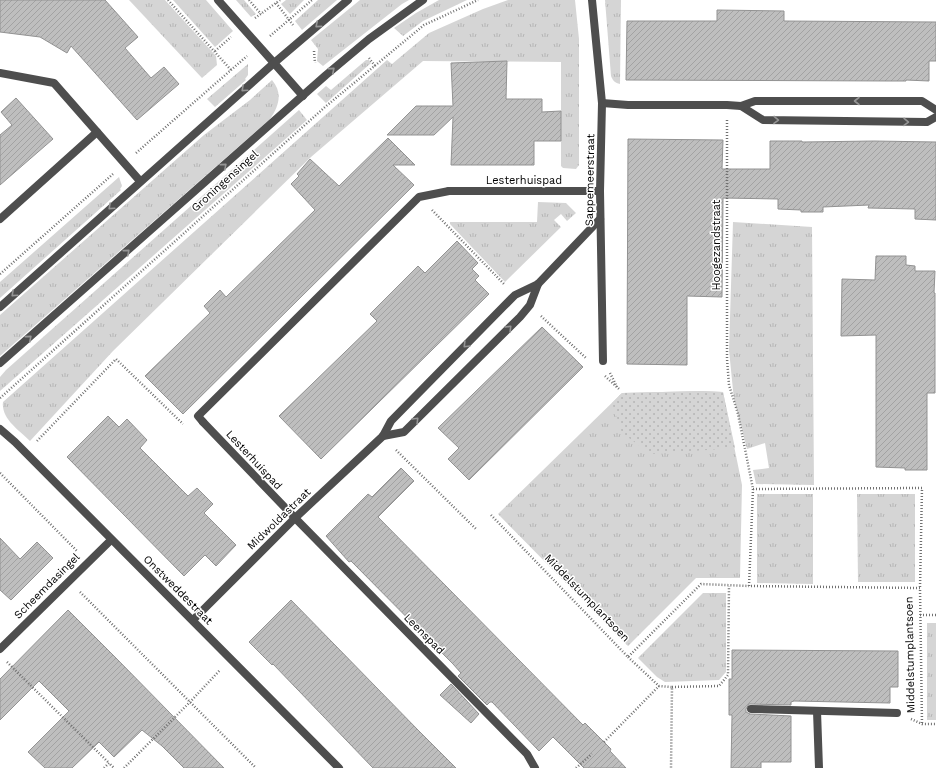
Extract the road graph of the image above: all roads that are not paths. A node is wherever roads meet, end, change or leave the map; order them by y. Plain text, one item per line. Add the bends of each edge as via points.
1 (218, 0) edge
2 (348, 0) edge
3 (422, 0) edge
4 (592, 0) edge
5 (274, 63) junction
6 (0, 73) edge
7 (303, 96) junction
8 (602, 103) junction
9 (741, 106) junction
10 (936, 110) edge
11 (936, 117) edge
12 (97, 132) junction
13 (140, 182) junction
14 (600, 191) junction
15 (0, 219) edge
16 (600, 219) junction
17 (538, 284) junction
18 (0, 307) edge
19 (603, 361) dead end
20 (0, 364) edge
21 (0, 429) edge
22 (383, 436) junction
23 (295, 518) junction
24 (111, 540) junction
25 (192, 620) junction
26 (0, 650) edge
27 (751, 709) dead end
28 (817, 711) junction
29 (897, 713) dead end
30 (339, 768) edge
31 (535, 768) edge
32 (819, 768) edge

1 - 5 street
2 -> 5 street
7 -> 3 street, Groningensingel via 369,39
4 - 8 street, Sappemeerstraat
5 - 7 street
5 -> 13 street
6 - 12 street via 54,83
20 -> 7 street, Groningensingel
8 - 9 street
8 - 14 street, Sappemeerstraat
10 -> 9 street via 922,101 755,101
9 -> 11 street via 763,120 927,122
12 - 13 street
12 - 15 street
13 -> 18 street
14 - 16 street, Sappemeerstraat
14 - 23 street, Lesterhuispad via 449,191 419,197 201,419
16 - 17 street, Midwoldastraat
16 - 19 street, Sappemeerstraat
17 -> 22 street, Midwoldastraat via 516,295 504,306 390,421
22 -> 17 street, Midwoldastraat via 404,432 520,317 530,305
21 - 24 street, Onstweddestraat
22 - 23 street, Midwoldastraat
23 - 25 street, Midwoldastraat
23 - 31 street, Leenspad via 527,754
24 - 25 street, Onstweddestraat
24 - 26 street, Scheemdasingel
25 - 30 street, Onstweddestraat
27 - 28 street, Middelstumplantsoen
28 - 29 street, Middelstumplantsoen
28 - 32 street

